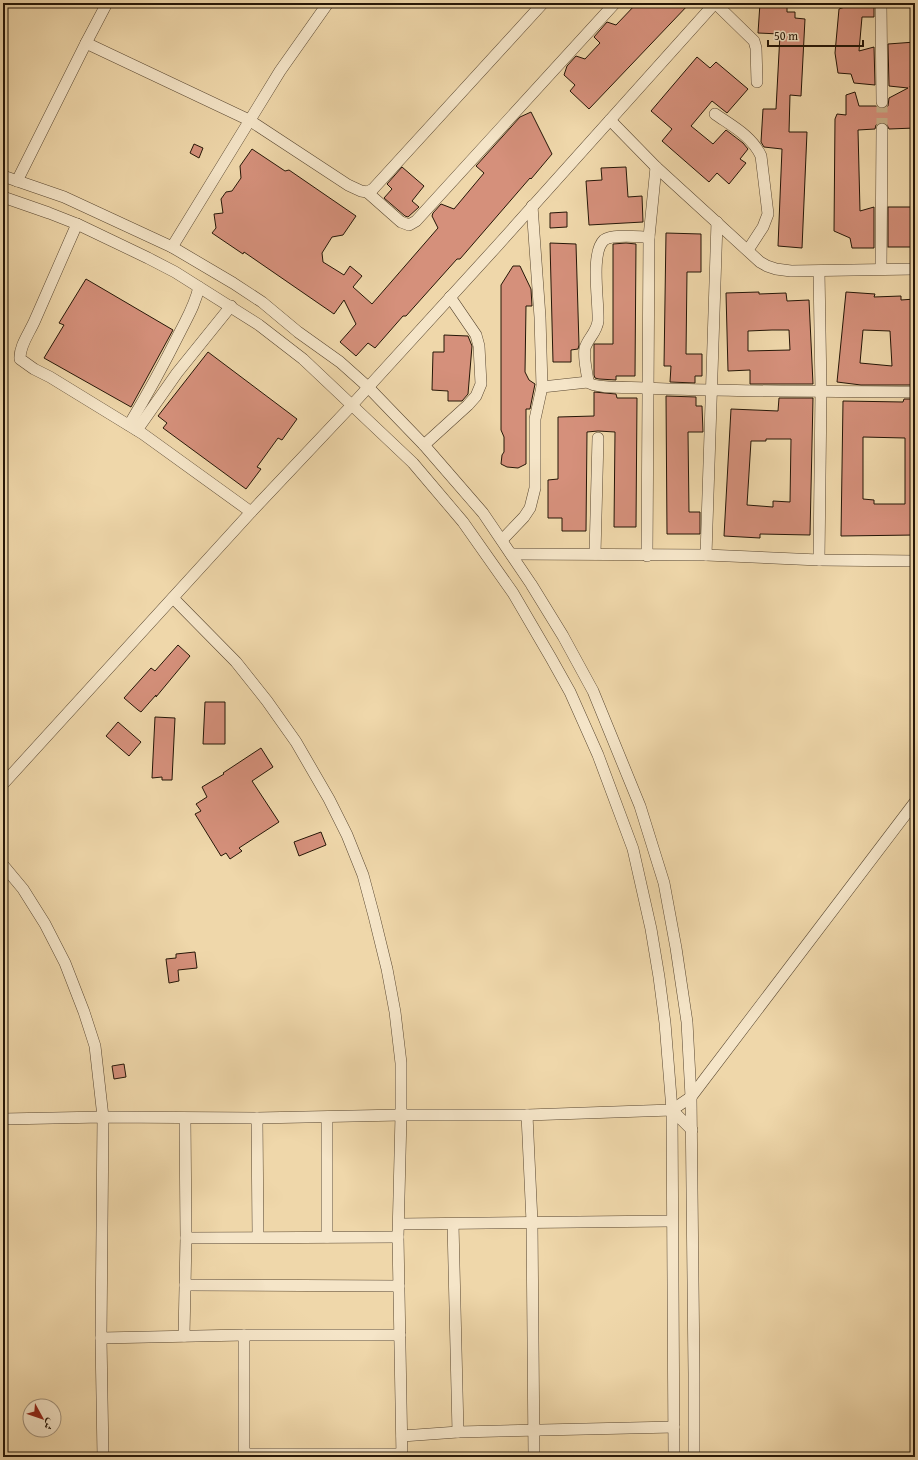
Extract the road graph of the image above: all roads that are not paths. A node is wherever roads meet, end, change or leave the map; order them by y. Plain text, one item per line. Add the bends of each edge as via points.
1 (107, 3) edge
2 (328, 3) edge
3 (543, 3) edge
4 (615, 3) edge
5 (715, 3) edge
6 (882, 3) edge
7 (86, 43) junction
8 (757, 82) dead end
9 (882, 102) tunnel mouth
10 (715, 114) dead end
11 (249, 120) junction
12 (610, 120) junction
13 (882, 129) tunnel mouth
14 (656, 166) junction
15 (3, 176) edge
16 (17, 181) junction
17 (367, 192) junction
18 (3, 197) edge
19 (532, 206) junction
20 (717, 222) junction
21 (77, 224) junction
22 (649, 237) junction
23 (172, 247) junction
24 (748, 250) junction
25 (881, 269) junction
26 (915, 269) edge
27 (820, 271) junction
28 (199, 287) junction
29 (450, 297) junction
30 (231, 306) junction
31 (164, 364) junction
32 (177, 373) junction
33 (588, 382) junction
34 (368, 387) junction
35 (542, 387) junction
36 (647, 388) junction
37 (711, 389) junction
38 (821, 391) junction
39 (915, 392) edge
40 (352, 405) junction
41 (133, 428) junction
42 (598, 438) dead end
43 (424, 445) junction
44 (251, 512) junction
45 (502, 540) junction
46 (511, 554) junction
47 (595, 554) junction
48 (706, 555) junction
49 (647, 556) junction
50 (820, 560) junction
51 (915, 561) edge
52 (173, 598) junction
53 (3, 784) edge
54 (915, 802) edge
55 (3, 865) edge
56 (691, 1097) junction
57 (672, 1110) junction
58 (402, 1115) junction
59 (527, 1115) junction
60 (327, 1117) junction
61 (103, 1118) junction
62 (185, 1118) junction
63 (258, 1118) junction
64 (3, 1119) edge
65 (692, 1130) junction
66 (672, 1221) junction
67 (532, 1222) junction
68 (399, 1224) junction
69 (453, 1224) junction
70 (258, 1237) junction
71 (327, 1237) junction
72 (398, 1237) junction
73 (186, 1238) junction
74 (185, 1285) junction
75 (399, 1286) junction
76 (244, 1335) junction
77 (400, 1335) junction
78 (184, 1336) junction
79 (101, 1338) junction
80 (674, 1427) junction
81 (534, 1430) junction
82 (458, 1432) junction
83 (402, 1436) junction
84 (244, 1455) edge
85 (402, 1456) edge
86 (102, 1457) edge
87 (534, 1457) edge
88 (674, 1457) edge
89 (694, 1457) edge

1 - 7 street
2 - 11 street
3 - 17 street via 373,189
4 - 17 street via 416,221 410,225 401,222
5 - 8 street via 754,41
5 - 12 street
6 - 9 street
7 - 11 street
7 - 16 street
10 - 24 street via 752,141 761,156 768,214
11 - 17 street via 348,184
11 - 23 street
12 - 14 street
12 - 19 street
13 - 25 street
14 - 20 street
14 - 22 street
15 - 16 street
16 - 23 street via 64,197
18 - 21 street
19 - 29 street
19 - 35 street
20 - 24 street
20 - 37 street
21 - 28 street via 148,258
21 - 41 street via 21,347 20,359
22 - 33 street via 608,238 598,249 598,322 585,349
22 - 36 street
23 - 34 street via 262,302
24 - 27 street via 764,264 776,269
25 - 26 street
25 - 27 street
27 - 38 street
28 - 30 street
28 - 31 street via 196,302
29 - 34 street
29 - 43 street via 476,335 481,384 476,396 468,405
30 - 32 street
30 - 40 street via 303,359
31 - 32 street
31 - 41 street
32 - 41 street
33 - 35 street
33 - 36 street via 598,386
34 - 40 street
34 - 43 street
35 - 45 street via 535,419 533,499 524,517
36 - 37 street
36 - 49 street
37 - 38 street
37 - 48 street
38 - 39 street
38 - 50 street
40 - 44 street
40 - 57 street via 413,463 463,522 513,593 570,692 600,761 633,850 659,977
41 - 44 street
42 - 47 street
43 - 45 street via 483,513
44 - 52 street
45 - 46 street
46 - 47 street
46 - 56 street via 563,636 593,691 640,806 664,883 676,948 687,1022
47 - 49 street
48 - 49 street
48 - 50 street
50 - 51 street
52 - 53 street
52 - 58 street via 236,662 267,701 296,742 330,799 348,836 363,876 390,983 400,1063
54 - 56 street
55 - 61 street via 38,912 65,963 95,1046
56 - 57 street
56 - 65 street
57 - 59 street
57 - 65 street
57 - 66 street
58 - 59 street
58 - 60 street
58 - 68 street
59 - 67 street
60 - 63 street
60 - 71 street
61 - 62 street
61 - 64 street
61 - 79 street
62 - 63 street
62 - 73 street
63 - 70 street
65 - 89 street
66 - 67 street
66 - 80 street
67 - 69 street
67 - 81 street
68 - 69 street
68 - 72 street
69 - 82 street
70 - 71 street
70 - 73 street
71 - 72 street
72 - 75 street
73 - 74 street
74 - 75 street
74 - 78 street
75 - 77 street
76 - 77 street
76 - 78 street
76 - 84 street
77 - 83 street
78 - 79 street
79 - 86 street
80 - 81 street
80 - 88 street
81 - 82 street
81 - 87 street
82 - 83 street
83 - 85 street
84 - 85 street

